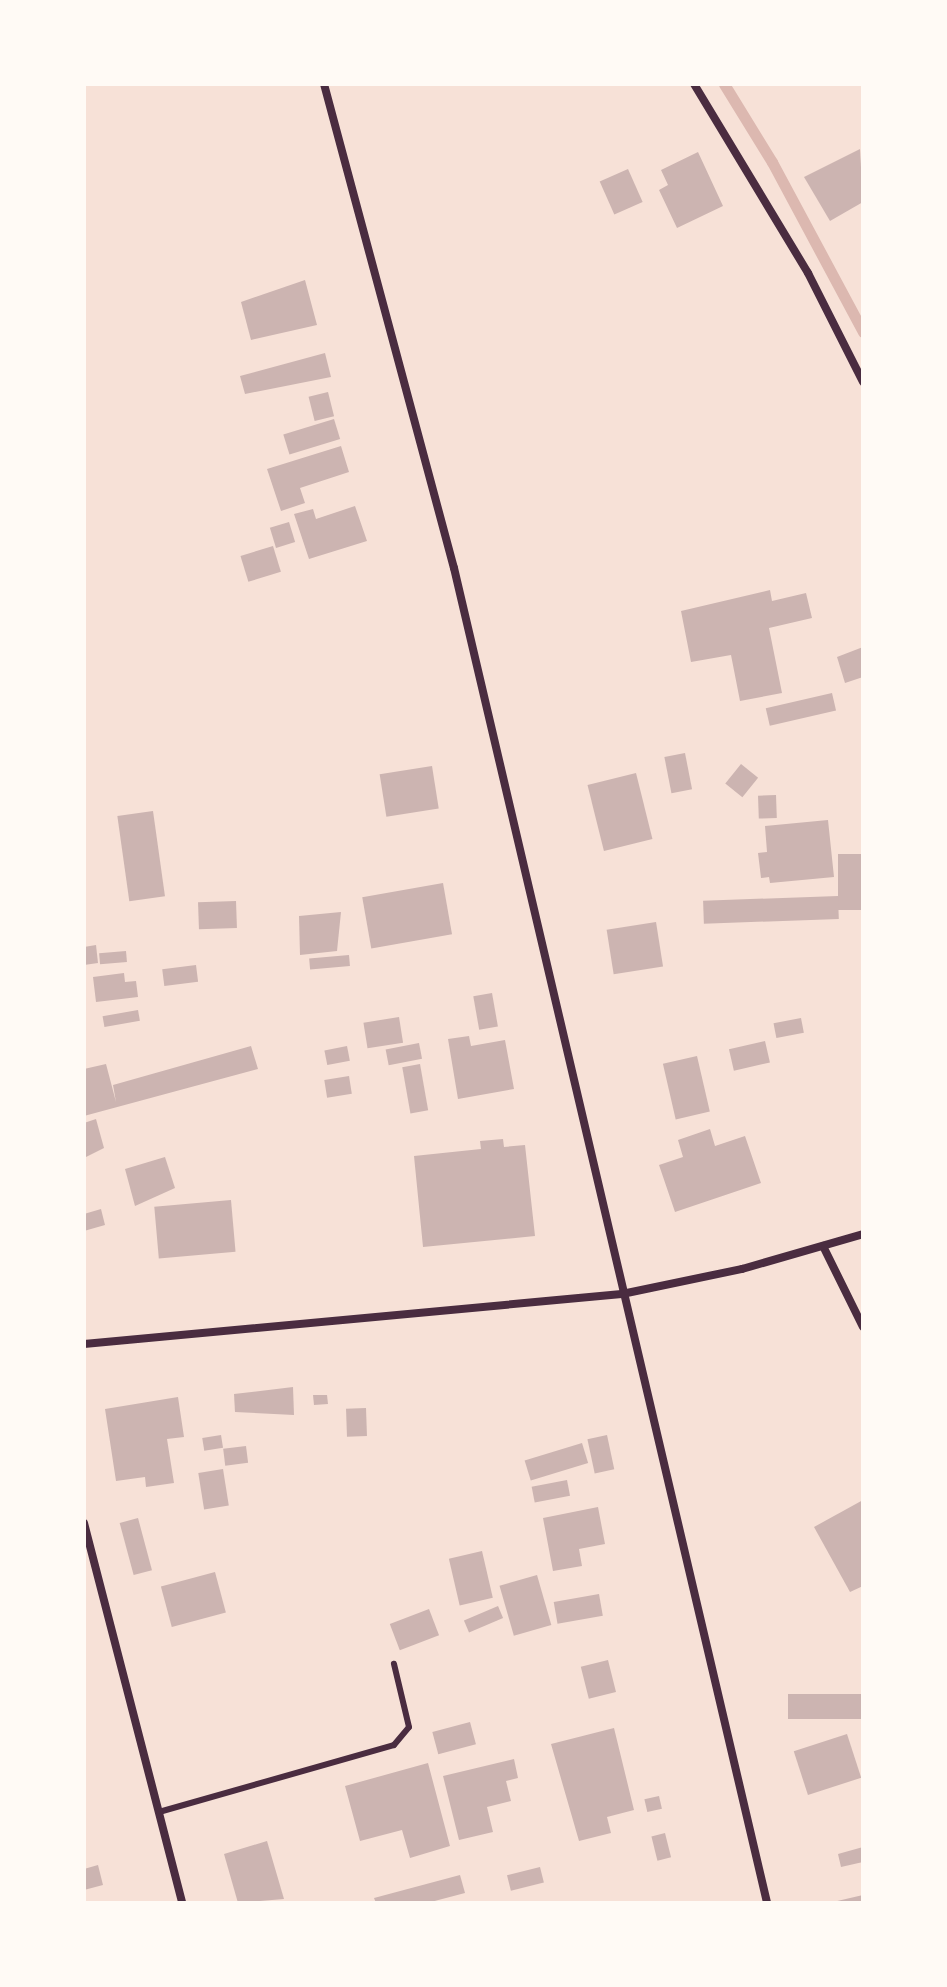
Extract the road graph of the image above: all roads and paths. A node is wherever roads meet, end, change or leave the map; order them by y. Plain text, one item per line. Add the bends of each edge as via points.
1 (324, 84) edge
2 (694, 84) edge
3 (863, 382) edge
4 (863, 1234) edge
5 (823, 1246) junction
6 (622, 1294) junction
7 (863, 1327) edge
8 (84, 1344) edge
9 (84, 1523) edge
10 (394, 1664) dead end
11 (159, 1812) junction
12 (182, 1903) edge
13 (767, 1903) edge

1 - 6 street via 454,568
2 - 3 street via 808,273
4 - 5 street
5 - 6 street
5 - 7 street
6 - 8 street
6 - 13 street
9 - 11 street
10 - 11 lane via 409,1727 394,1745
11 - 12 street

